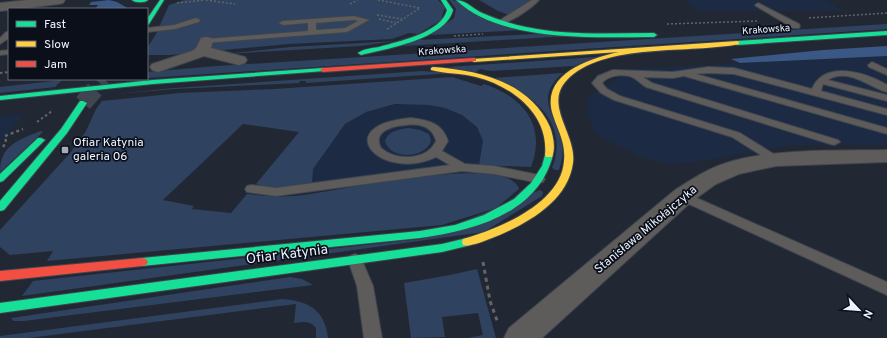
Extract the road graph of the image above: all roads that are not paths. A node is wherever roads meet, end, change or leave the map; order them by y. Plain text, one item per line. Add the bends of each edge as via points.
1 (59, 0) edge
2 (134, 0) edge
3 (139, 0) edge
4 (146, 0) edge
5 (162, 0) edge
6 (444, 0) edge
7 (458, 0) edge
8 (536, 0) edge
9 (758, 5) dead end
10 (0, 7) edge
11 (145, 8) edge
12 (148, 19) edge
13 (196, 20) dead end
14 (312, 21) junction
15 (502, 22) junction
16 (782, 23) joint
17 (283, 24) dead end
18 (806, 26) dead end
19 (148, 30) edge
20 (312, 33) junction
21 (887, 33) edge
22 (8, 35) edge
23 (0, 42) edge
24 (547, 42) dead end
25 (653, 48) junction
26 (405, 50) dead end
27 (203, 54) junction
28 (243, 60) dead end
29 (872, 65) dead end
30 (152, 67) edge
31 (322, 70) junction
32 (887, 72) edge
33 (631, 73) junction
34 (681, 74) junction
35 (821, 81) junction
36 (887, 88) edge
37 (815, 93) junction
38 (34, 94) junction
39 (0, 98) edge
40 (887, 98) edge
41 (0, 102) edge
42 (887, 112) edge
43 (887, 131) edge
44 (834, 142) dead end
45 (435, 152) junction
46 (887, 156) edge
47 (776, 160) junction
48 (462, 168) junction
49 (0, 179) edge
50 (549, 182) junction
51 (251, 189) dead end
52 (683, 196) junction
53 (0, 208) edge
54 (355, 260) junction
55 (0, 276) edge
56 (887, 289) edge
57 (0, 308) edge
58 (373, 338) edge
59 (520, 338) edge

1 - 10 street
2 - 3 street
3 - 4 street
3 - 11 street
5 - 12 street
6 - 26 street, Krakowska via 451,13 437,28 407,41 357,53
7 - 15 street via 477,14
8 - 15 lane
9 - 16 lane
13 - 19 lane via 175,27
14 - 17 lane
14 - 20 lane
14 - 20 lane via 354,18 365,20 348,30
15 - 24 street via 564,33 658,35
16 - 18 street, Krakowska
20 - 27 lane
21 - 25 street, Krakowska
22 - 23 lane
25 - 31 street, Krakowska
25 - 50 street via 584,64 568,74 558,85 554,106 567,137 569,156 567,166
27 - 28 street
27 - 30 street
29 - 32 lane
31 - 38 street, Krakowska via 159,81
31 - 50 street via 433,69 464,72 513,89 529,102 542,118 548,134
33 - 34 lane
33 - 44 lane via 649,85
33 - 47 lane via 613,73 601,78 597,83 604,91 617,98 736,135
34 - 37 lane via 708,70 734,71
34 - 43 lane
35 - 36 lane via 831,75 844,74 862,76
35 - 37 lane
35 - 40 lane
37 - 42 lane
38 - 39 street, Krakowska
38 - 41 lane
45 - 45 lane via 417,159 389,158 373,146 373,138 382,128 398,122 424,122 441,133 442,141
45 - 48 lane
46 - 47 street, Stanisława Mikołajczyka
47 - 52 street, Stanisława Mikołajczyka via 733,168 708,179
48 - 50 lane via 494,170
48 - 51 lane via 276,192
49 - 53 street via 83,103 64,131
50 - 54 street, Ofiar Katynia via 542,205 528,217 495,234 442,248
50 - 55 street, Ofiar Katynia via 525,193 508,208 452,228 353,242
52 - 56 lane
52 - 59 street, Stanisława Mikołajczyka
54 - 57 street, Ofiar Katynia
54 - 58 lane via 365,286

